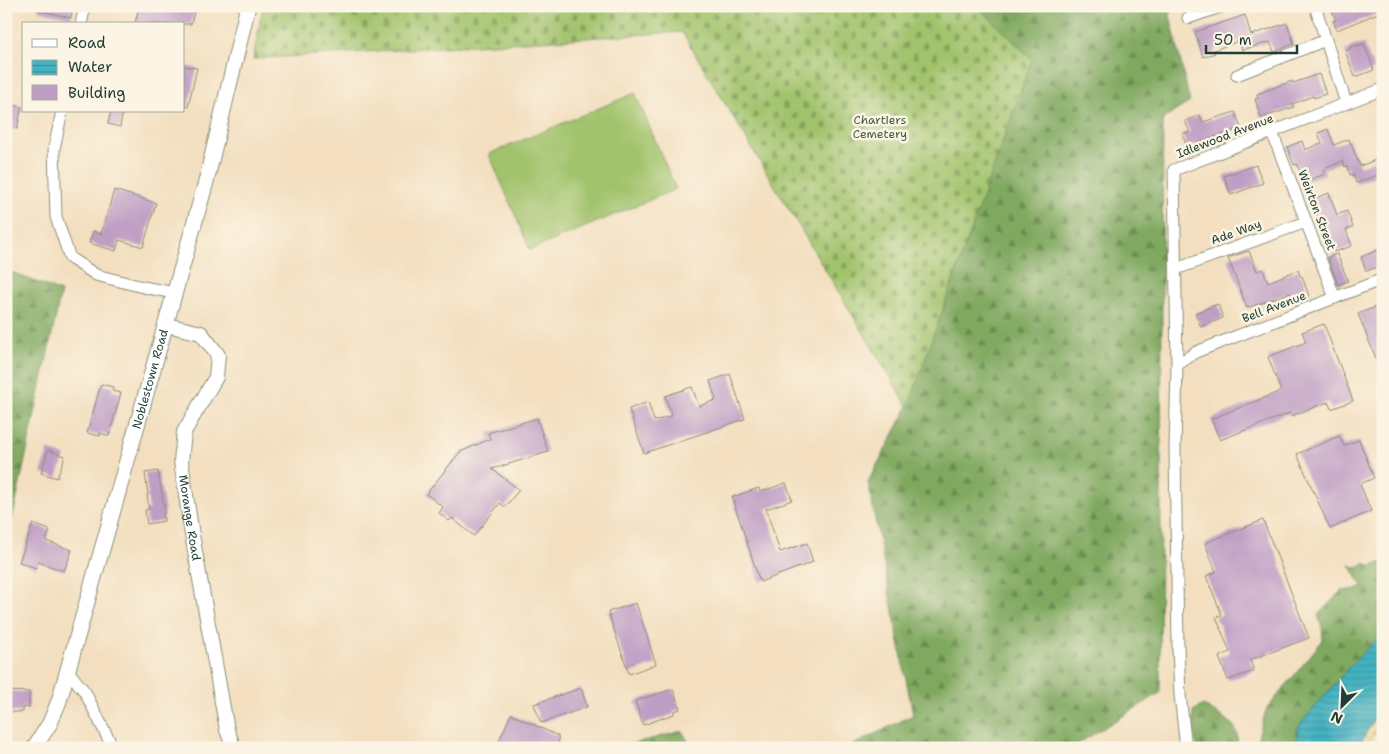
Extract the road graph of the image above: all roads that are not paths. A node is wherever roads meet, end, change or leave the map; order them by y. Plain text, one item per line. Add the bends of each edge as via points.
1 (85, 6) edge
2 (248, 6) edge
3 (1224, 6) edge
4 (1315, 6) edge
5 (1188, 18) dead end
6 (81, 22) edge
7 (1326, 40) junction
8 (1237, 74) dead end
9 (1383, 89) edge
10 (1346, 103) junction
11 (62, 112) edge
12 (1272, 132) junction
13 (1306, 222) junction
14 (1176, 270) junction
15 (1383, 279) edge
16 (175, 293) junction
17 (1335, 298) junction
18 (167, 325) junction
19 (1177, 364) junction
20 (68, 671) junction
21 (34, 748) edge
22 (113, 748) edge
23 (234, 748) edge
24 (1186, 748) edge

1 - 6 street
2 - 16 main road, Noblestown Road via 206,182
3 - 5 street
4 - 7 street
7 - 8 street
7 - 10 street
9 - 10 street, Idlewood Avenue
10 - 12 street, Idlewood Avenue
11 - 16 street via 54,149 56,216 70,258 96,275
12 - 13 street, Weirton Street
12 - 14 street, Idlewood Avenue via 1174,170
13 - 14 street, Ade Way
13 - 17 street, Weirton Street
14 - 19 street, Idlewood Avenue
15 - 17 street, Bell Avenue
16 - 18 main road, Noblestown Road
17 - 19 street, Bell Avenue via 1196,352
18 - 20 main road, Noblestown Road
18 - 23 street, Morange Road via 202,334 218,355 216,377 184,432 181,461 227,730
19 - 24 street, Idlewood Avenue via 1178,647
20 - 21 main road, Noblestown Road via 50,723
20 - 22 street via 85,692

